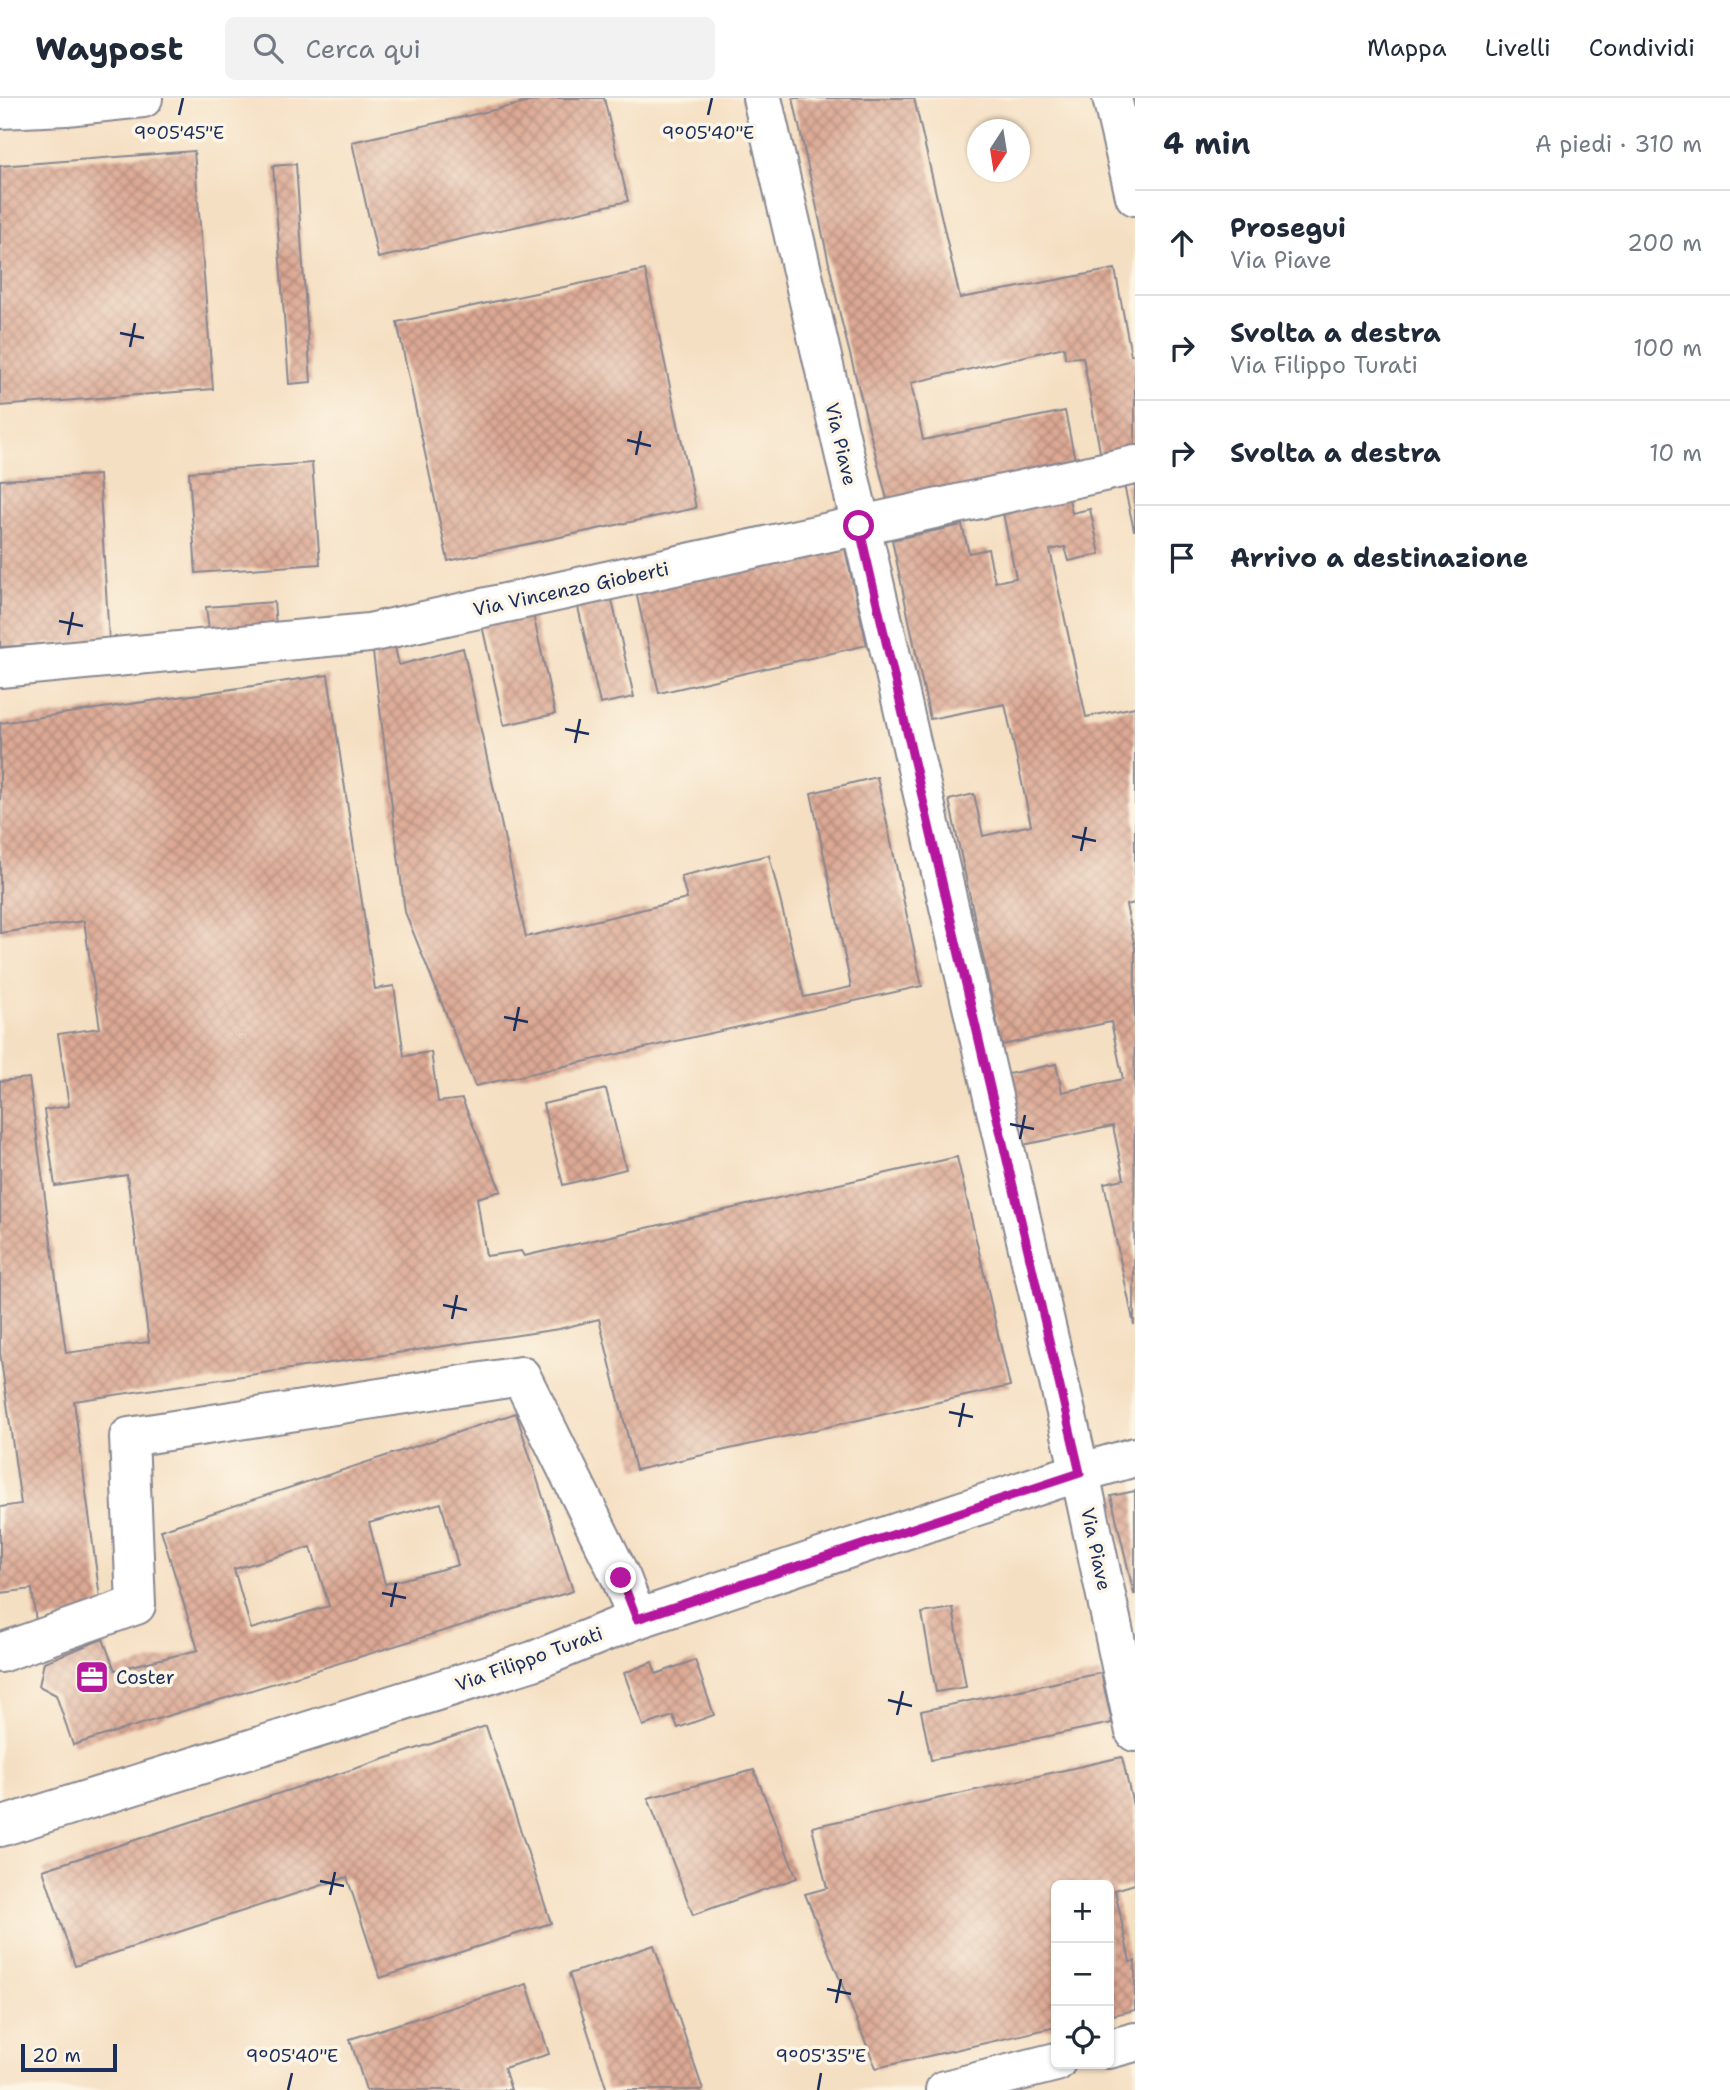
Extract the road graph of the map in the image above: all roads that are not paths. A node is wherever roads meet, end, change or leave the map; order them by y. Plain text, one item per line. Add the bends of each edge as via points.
1 (143, 98) edge
2 (762, 98) edge
3 (1112, 98) edge
4 (42, 102) edge
5 (0, 109) edge
6 (1135, 196) edge
7 (1135, 465) edge
8 (859, 526) junction
9 (0, 668) edge
10 (1135, 1457) edge
11 (1080, 1473) junction
12 (637, 1619) junction
13 (0, 1653) edge
14 (1135, 1732) edge
15 (0, 1827) edge
16 (1135, 2042) edge
17 (1114, 2048) edge
18 (1051, 2063) edge
19 (945, 2090) edge

1 - 4 street
2 - 8 street, Via Piave
3 - 6 street
4 - 5 street
7 - 8 street, Via Vincenzo Gioberti
8 - 9 street, Via Vincenzo Gioberti via 369,633
8 - 11 street, Via Piave
10 - 11 street, Via Filippo Turati
11 - 12 street, Via Filippo Turati
11 - 14 street, Via Piave
12 - 13 street via 521,1376 130,1437 136,1605
12 - 15 street, Via Filippo Turati via 533,1661
16 - 17 street
18 - 19 street

